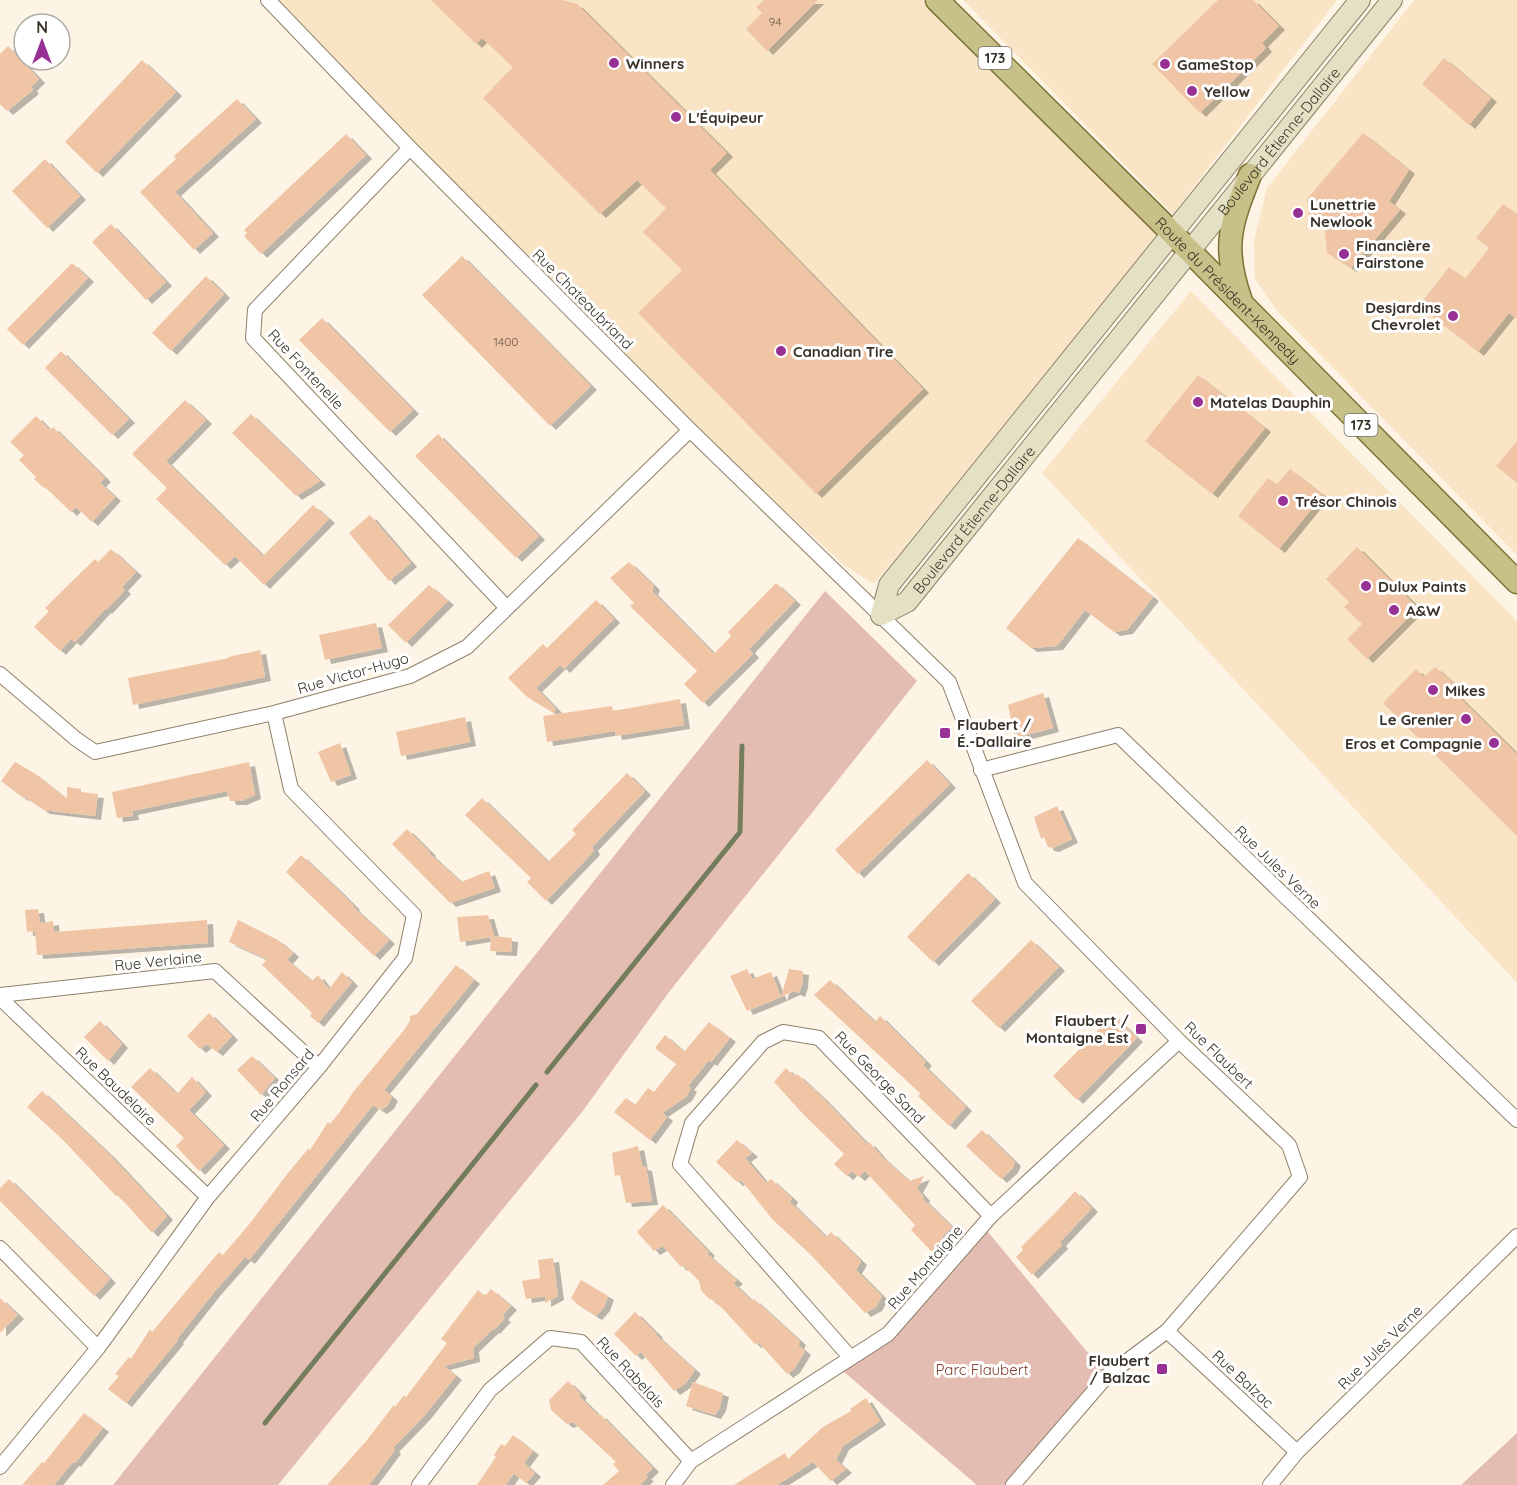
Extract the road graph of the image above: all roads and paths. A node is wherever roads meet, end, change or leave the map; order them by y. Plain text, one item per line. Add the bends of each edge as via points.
1 (268, 0) edge
2 (937, 0) edge
3 (1360, 0) edge
4 (1392, 0) edge
5 (410, 148) junction
6 (1250, 175) junction
7 (1173, 234) junction
8 (1190, 251) junction
9 (1241, 302) junction
10 (690, 430) junction
11 (1517, 582) edge
12 (507, 608) junction
13 (880, 615) junction
14 (0, 674) edge
15 (274, 713) junction
16 (981, 770) junction
17 (0, 996) edge
18 (1179, 1041) junction
19 (319, 1067) junction
20 (1517, 1120) edge
21 (208, 1197) junction
22 (991, 1216) junction
23 (1517, 1236) edge
24 (0, 1248) edge
25 (1167, 1331) junction
26 (98, 1348) junction
27 (850, 1358) junction
28 (1297, 1452) junction
29 (691, 1461) junction
30 (0, 1467) edge
31 (419, 1485) edge
32 (673, 1485) edge
33 (1013, 1485) edge
34 (1270, 1485) edge

1 - 5 street, Rue Chateaubriand
2 - 7 main road, Route du Président-Kennedy / 173
3 - 7 street, Boulevard Étienne-Dallaire
4 - 6 street, Boulevard Étienne-Dallaire
5 - 10 street, Rue Chateaubriand
5 - 12 street, Rue Fontenelle via 255,310 253,338
6 - 8 street, Boulevard Étienne-Dallaire
6 - 9 main road via 1234,213 1229,244 1233,280
7 - 8 main road, Route du Président-Kennedy / 173
7 - 13 street, Boulevard Étienne-Dallaire via 889,585
8 - 9 main road, Route du Président-Kennedy / 173
8 - 13 street, Boulevard Étienne-Dallaire via 907,602
9 - 11 main road, Route du Président-Kennedy / 173
10 - 12 street, Rue Victor-Hugo
10 - 13 street, Rue Chateaubriand
12 - 15 street, Rue Victor-Hugo via 467,647 410,676
13 - 16 street, Rue Flaubert via 949,682
14 - 15 street, Rue Victor-Hugo via 95,752
15 - 19 street, Rue Ronsard via 291,789 414,915 405,958
16 - 18 street, Rue Flaubert via 1025,883
16 - 20 street, Rue Jules Verne via 1118,735
17 - 19 street, Rue Verlaine via 215,971
17 - 21 street, Rue Baudelaire
18 - 22 street, Rue Montaigne
18 - 25 street, Rue Flaubert via 1289,1145 1300,1177
19 - 21 street, Rue Ronsard
21 - 26 street, Rue Ronsard
22 - 27 street, Rue Montaigne via 888,1334
22 - 27 street, Rue George Sand via 819,1038 783,1032 763,1042 692,1123 680,1164
23 - 28 street, Rue Jules Verne
24 - 26 street
25 - 28 street, Rue Balzac
25 - 33 street, Rue Flaubert via 1107,1376
26 - 30 street, Rue Ronsard
27 - 29 street, Rue Montaigne
28 - 34 street, Rue Jules Verne
29 - 31 street, Rue Rabelais via 581,1342 550,1338 490,1390
29 - 32 street, Rue Montaigne

